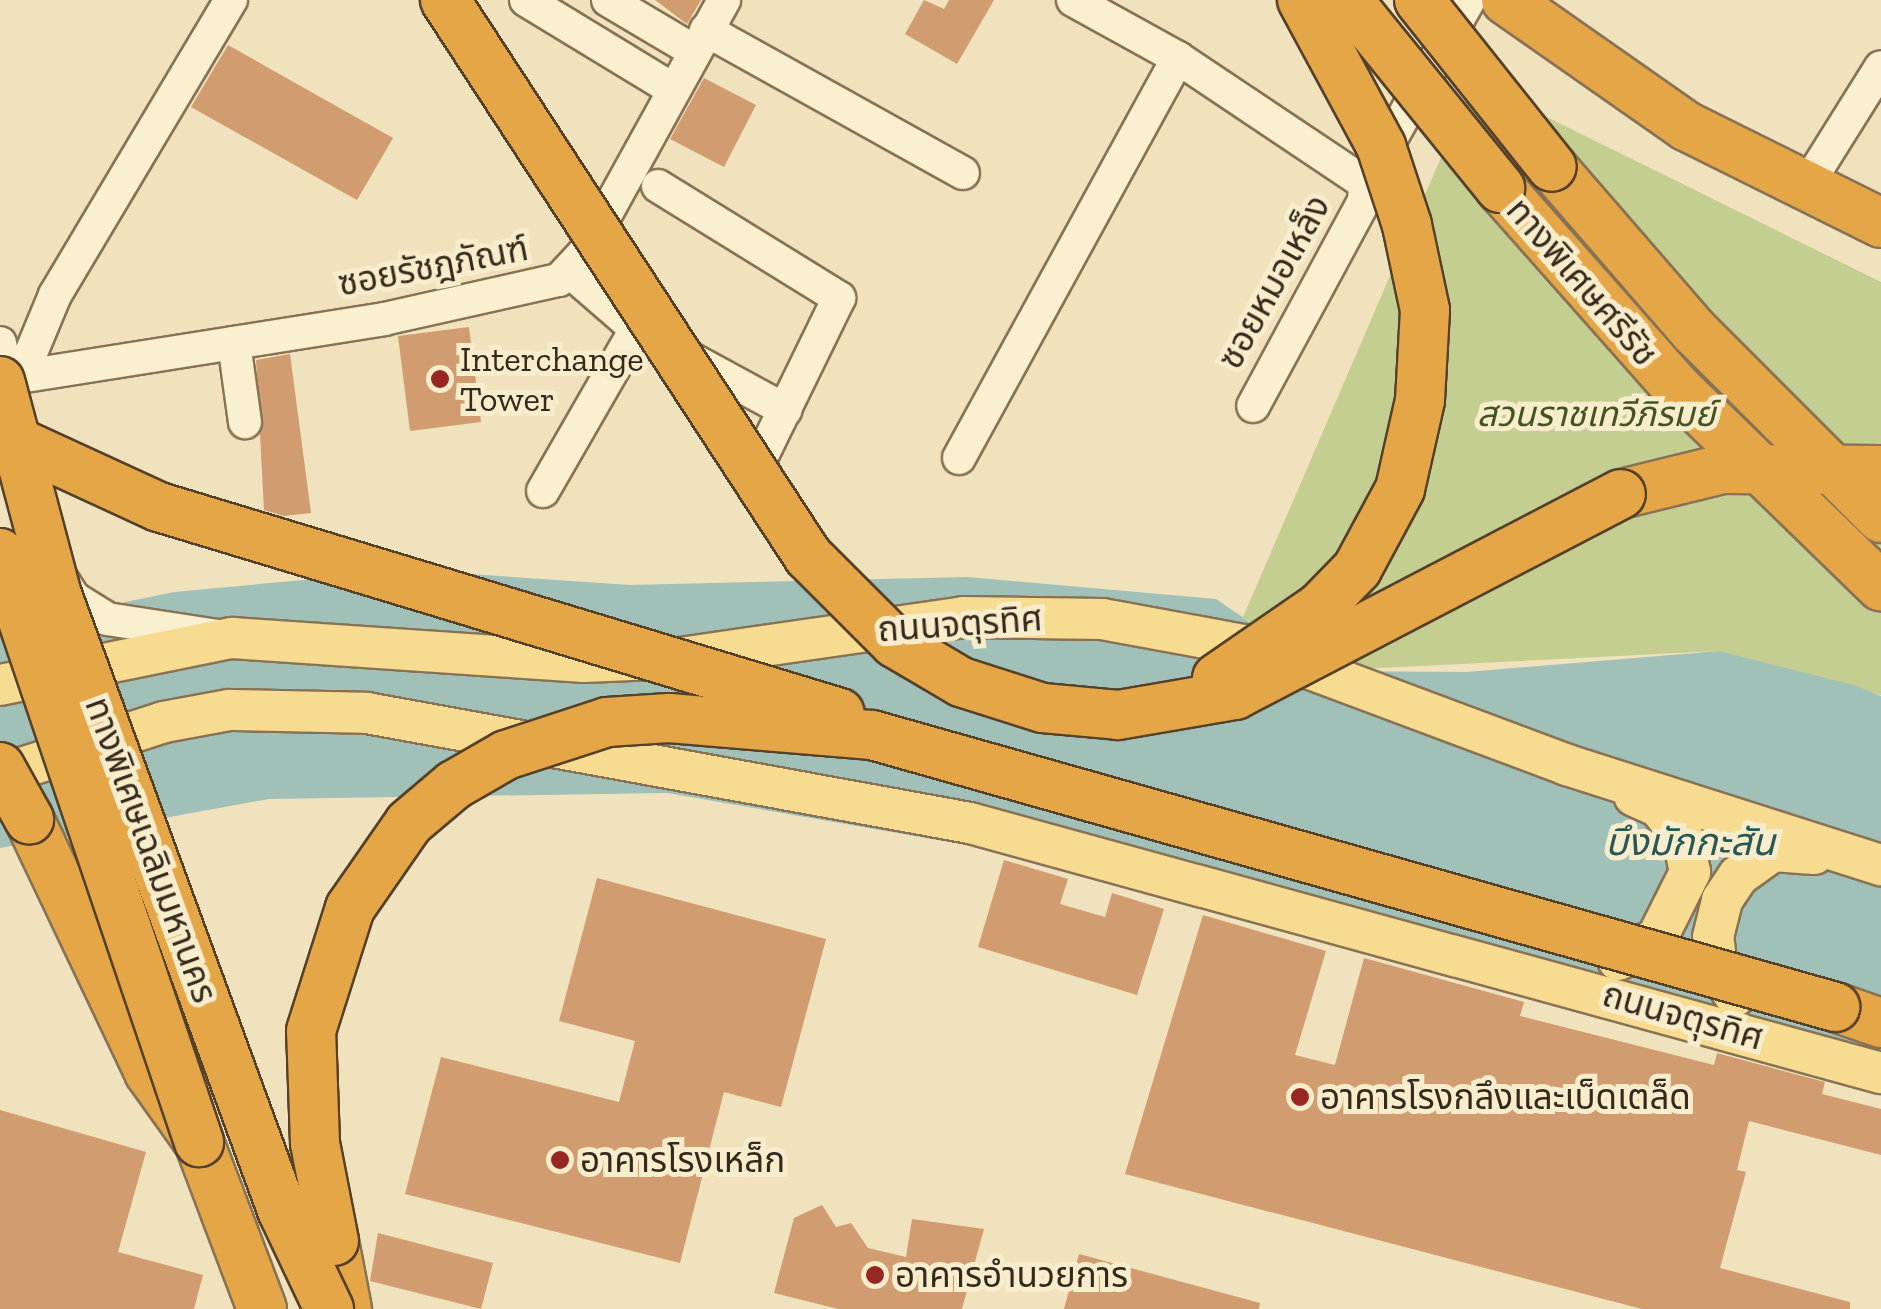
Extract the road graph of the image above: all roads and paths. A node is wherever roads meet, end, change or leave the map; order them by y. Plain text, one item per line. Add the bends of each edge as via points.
1 (231, 0) edge
2 (445, 0) edge
3 (526, 0) edge
4 (608, 0) edge
5 (724, 0) edge
6 (1073, 0) edge
7 (1302, 0) edge
8 (1348, 0) edge
9 (1420, 0) edge
10 (1461, 0) edge
11 (1469, 0) edge
12 (1485, 0) edge
13 (1506, 0) edge
14 (1539, 0) edge
15 (700, 40) junction
16 (1178, 58) junction
17 (1881, 67) edge
18 (671, 88) junction
19 (1817, 170) junction
20 (963, 173) dead end
21 (1362, 177) junction
22 (658, 186) dead end
23 (1881, 198) edge
24 (1881, 223) edge
25 (1881, 238) edge
26 (569, 271) junction
27 (636, 328) junction
28 (234, 342) junction
29 (0, 343) edge
30 (7, 379) edge
31 (1253, 406) dead end
32 (785, 410) junction
33 (245, 422) dead end
34 (0, 434) edge
35 (762, 456) dead end
36 (959, 458) dead end
37 (1881, 470) edge
38 (544, 491) dead end
39 (1881, 518) edge
40 (0, 553) edge
41 (1881, 586) edge
42 (232, 638) junction
43 (2, 685) edge
44 (1168, 708) junction
45 (872, 734) junction
46 (78, 748) junction
47 (1567, 765) junction
48 (0, 766) edge
49 (0, 775) edge
50 (0, 796) edge
51 (1881, 867) edge
52 (1531, 972) junction
53 (1858, 1009) edge
54 (1881, 1023) edge
55 (1824, 1058) junction
56 (1881, 1073) edge
57 (199, 1142) junction
58 (262, 1309) edge
59 (329, 1309) edge
60 (347, 1309) edge

1 - 30 street
2 - 44 highway, bridge via 767,501 846,600 925,663 1002,698 1118,715
3 - 18 street
4 - 15 street
5 - 15 street, ซอยรัชฎภัณฑ์
6 - 16 street, ซอยหมอเหล็ง
7 - 44 highway, bridge via 1381,146 1418,262 1426,354 1412,446 1400,489 1357,569 1320,607
8 - 41 highway, ทางพิเศษศรีรัช, bridge via 1589,293 1743,457
9 - 39 highway, ทางพิเศษศรีรัช, bridge via 1694,332
10 - 21 street
11 - 21 street via 1371,174
12 - 25 street via 1682,138
13 - 24 highway via 1686,126
14 - 19 street via 1706,113
15 - 18 street, ซอยรัชฎภัณฑ์
15 - 20 street
16 - 21 street, ซอยหมอเหล็ง
16 - 36 street
17 - 19 street
18 - 26 street, ซอยรัชฎภัณฑ์
19 - 23 street
21 - 31 street, ซอยหมอเหล็ง via 1364,201
22 - 32 street via 835,290 835,316
26 - 27 street
26 - 28 street, ซอยรัชฎภัณฑ์ via 542,288
27 - 32 street
27 - 38 street
28 - 30 street, ซอยรัชฎภัณฑ์
28 - 33 street
29 - 30 street
30 - 42 street via 52,561 74,598 107,619
30 - 59 highway, ทางพิเศษเฉลิมมหานคร, bridge via 56,595 282,1210
32 - 35 street
34 - 45 highway, bridge via 159,507 816,703
37 - 44 highway, bridge via 1723,469 1622,494 1302,666 1235,695
40 - 57 highway, ทางพิเศษเฉลิมมหานคร, bridge
42 - 43 main road, ถนนจตุรทิศ, bridge
42 - 47 main road, ถนนจตุรทิศ, bridge via 584,662 680,658 964,617 1102,619 1249,646
45 - 53 highway, bridge
45 - 60 highway, bridge via 669,718 607,722 506,755 409,823 350,908 311,1030 315,1143
46 - 49 main road, ถนนจตุรทิศ, bridge
46 - 50 main road, ถนนจตุรทิศ, bridge
46 - 52 main road, ถนนจตุรทิศ, bridge via 228,710 367,713 970,823
47 - 51 main road, ถนนจตุรทิศ
47 - 52 main road, bridge via 1659,807 1683,838 1690,872 1676,912 1646,950 1583,968
48 - 57 highway, bridge via 149,1072
51 - 55 main road via 1773,851 1738,876 1722,900 1712,937 1729,991
52 - 55 main road, ถนนจตุรทิศ
53 - 54 highway
55 - 56 main road, ถนนจตุรทิศ
57 - 58 highway, ทางพิเศษเฉลิมมหานคร

